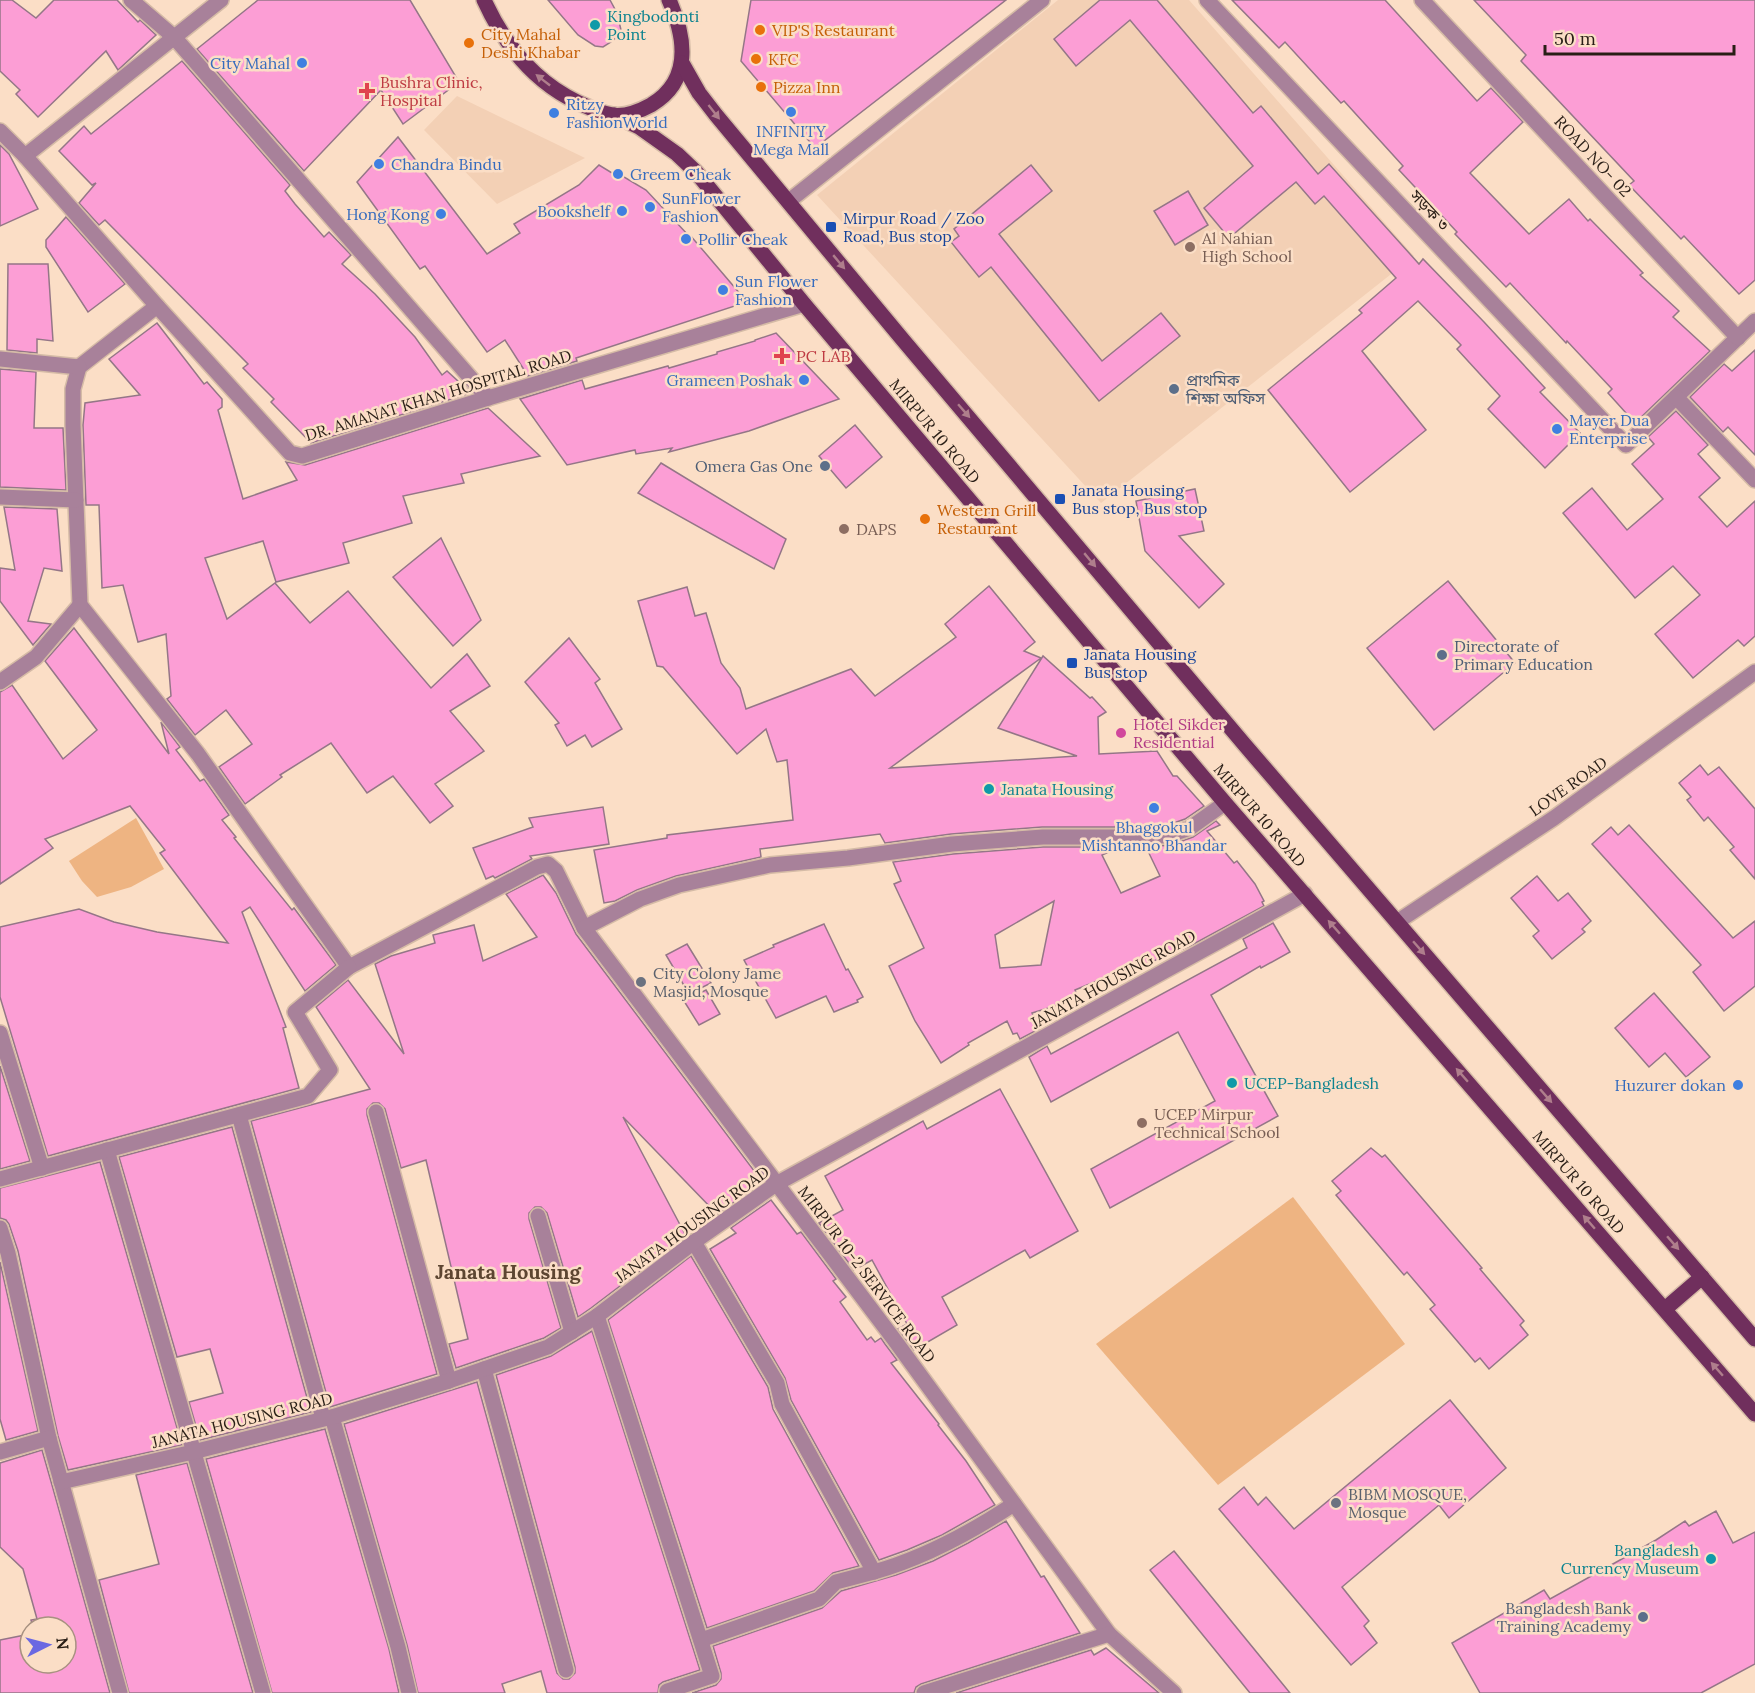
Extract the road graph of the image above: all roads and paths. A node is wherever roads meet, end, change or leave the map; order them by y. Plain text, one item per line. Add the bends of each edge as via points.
1 (131, 0) edge
2 (221, 0) edge
3 (484, 0) edge
4 (489, 0) edge
5 (669, 0) edge
6 (1042, 0) edge
7 (1207, 0) edge
8 (1422, 0) edge
9 (493, 20) junction
10 (174, 38) junction
11 (682, 63) junction
12 (614, 115) junction
13 (0, 131) edge
14 (26, 156) junction
15 (789, 201) junction
16 (804, 304) junction
17 (157, 306) junction
18 (1755, 321) edge
19 (1738, 338) junction
20 (0, 359) edge
21 (79, 367) junction
22 (1676, 397) junction
23 (488, 398) junction
24 (1755, 480) edge
25 (0, 497) edge
26 (76, 500) junction
27 (80, 605) junction
28 (1755, 672) edge
29 (0, 682) edge
30 (1225, 803) junction
31 (1305, 894) junction
32 (1397, 922) junction
33 (584, 928) junction
34 (349, 967) junction
35 (0, 1033) edge
36 (376, 1112) dead end
37 (238, 1115) junction
38 (107, 1150) junction
39 (42, 1168) junction
40 (0, 1179) edge
41 (776, 1184) junction
42 (538, 1216) dead end
43 (0, 1228) edge
44 (694, 1242) junction
45 (1702, 1277) junction
46 (1665, 1309) junction
47 (597, 1316) junction
48 (572, 1332) junction
49 (1755, 1339) edge
50 (484, 1369) junction
51 (448, 1381) junction
52 (1755, 1414) edge
53 (327, 1418) junction
54 (48, 1438) junction
55 (0, 1452) edge
56 (193, 1452) junction
57 (61, 1482) junction
58 (1014, 1504) junction
59 (874, 1572) junction
60 (1109, 1634) junction
61 (701, 1640) junction
62 (566, 1670) dead end
63 (120, 1693) edge
64 (263, 1693) edge
65 (409, 1693) edge
66 (668, 1693) edge
67 (924, 1693) edge
68 (1174, 1693) edge

1 - 10 street
2 - 10 street
3 - 9 main road
4 - 9 main road
5 - 11 main road via 679,29
6 - 15 street
7 - 22 street, সড়ক ৩ via 1626,445
8 - 19 street, ROAD NO- 02
12 -> 9 main road, MIRPUR 10 ROAD via 568,98 540,80 520,60
10 - 14 street
10 - 23 street
11 - 12 main road via 673,86 658,101 640,111
11 -> 15 main road, MIRPUR 10 ROAD via 699,93
12 - 16 main road, MIRPUR 10 ROAD via 639,127 696,172
13 - 14 street, DR. AMANAT KHAN HOSPITAL ROAD
14 - 17 street, DR. AMANAT KHAN HOSPITAL ROAD
15 -> 32 main road, MIRPUR 10 ROAD
16 - 23 street, DR. AMANAT KHAN HOSPITAL ROAD
16 - 30 main road, MIRPUR 10 ROAD
17 - 21 street
17 - 23 street, DR. AMANAT KHAN HOSPITAL ROAD via 290,453 302,456
18 - 19 street
19 - 22 street
20 - 21 street
21 - 26 street via 73,389
22 - 24 street
25 - 26 street
26 - 27 street
27 - 29 street via 36,657
27 - 34 street via 198,754
28 - 32 street, LOVE ROAD via 1554,818
30 - 31 main road, MIRPUR 10 ROAD
30 - 33 street via 1190,828 1170,835 1043,837 770,865 679,885 640,899
31 - 41 street, JANATA HOUSING ROAD
46 -> 31 main road, MIRPUR 10 ROAD
32 -> 45 main road, MIRPUR 10 ROAD
33 - 34 street, MIRPUR 10-2 SERVICE ROAD via 556,871 548,864
33 - 41 street, MIRPUR 10-2 SERVICE ROAD
34 - 37 street via 295,1012 330,1070 308,1096
35 - 39 street
36 - 51 street
37 - 38 street
37 - 53 street
38 - 39 street
38 - 56 street
39 - 40 street
41 - 44 street, JANATA HOUSING ROAD
41 - 58 street, MIRPUR 10-2 SERVICE ROAD
42 - 48 street
43 - 54 street
44 - 47 street, JANATA HOUSING ROAD
44 - 59 street via 777,1383 782,1404
45 - 46 main road
45 - 49 main road, MIRPUR 10 ROAD
52 -> 46 main road, MIRPUR 10 ROAD
47 - 48 street, JANATA HOUSING ROAD
47 - 61 street
48 - 50 street, JANATA HOUSING ROAD via 548,1347
50 - 51 street, JANATA HOUSING ROAD
50 - 62 street
51 - 53 street, JANATA HOUSING ROAD
53 - 56 street, JANATA HOUSING ROAD
53 - 65 street
54 - 55 street
54 - 57 street
56 - 57 street, JANATA HOUSING ROAD
56 - 64 street
57 - 63 street
58 - 59 street via 949,1543
58 - 60 street, MIRPUR 10-2 SERVICE ROAD
59 - 61 street via 836,1582 819,1599
60 - 67 street
60 - 68 street, MIRPUR 10-2 SERVICE ROAD
61 - 66 street via 711,1676

